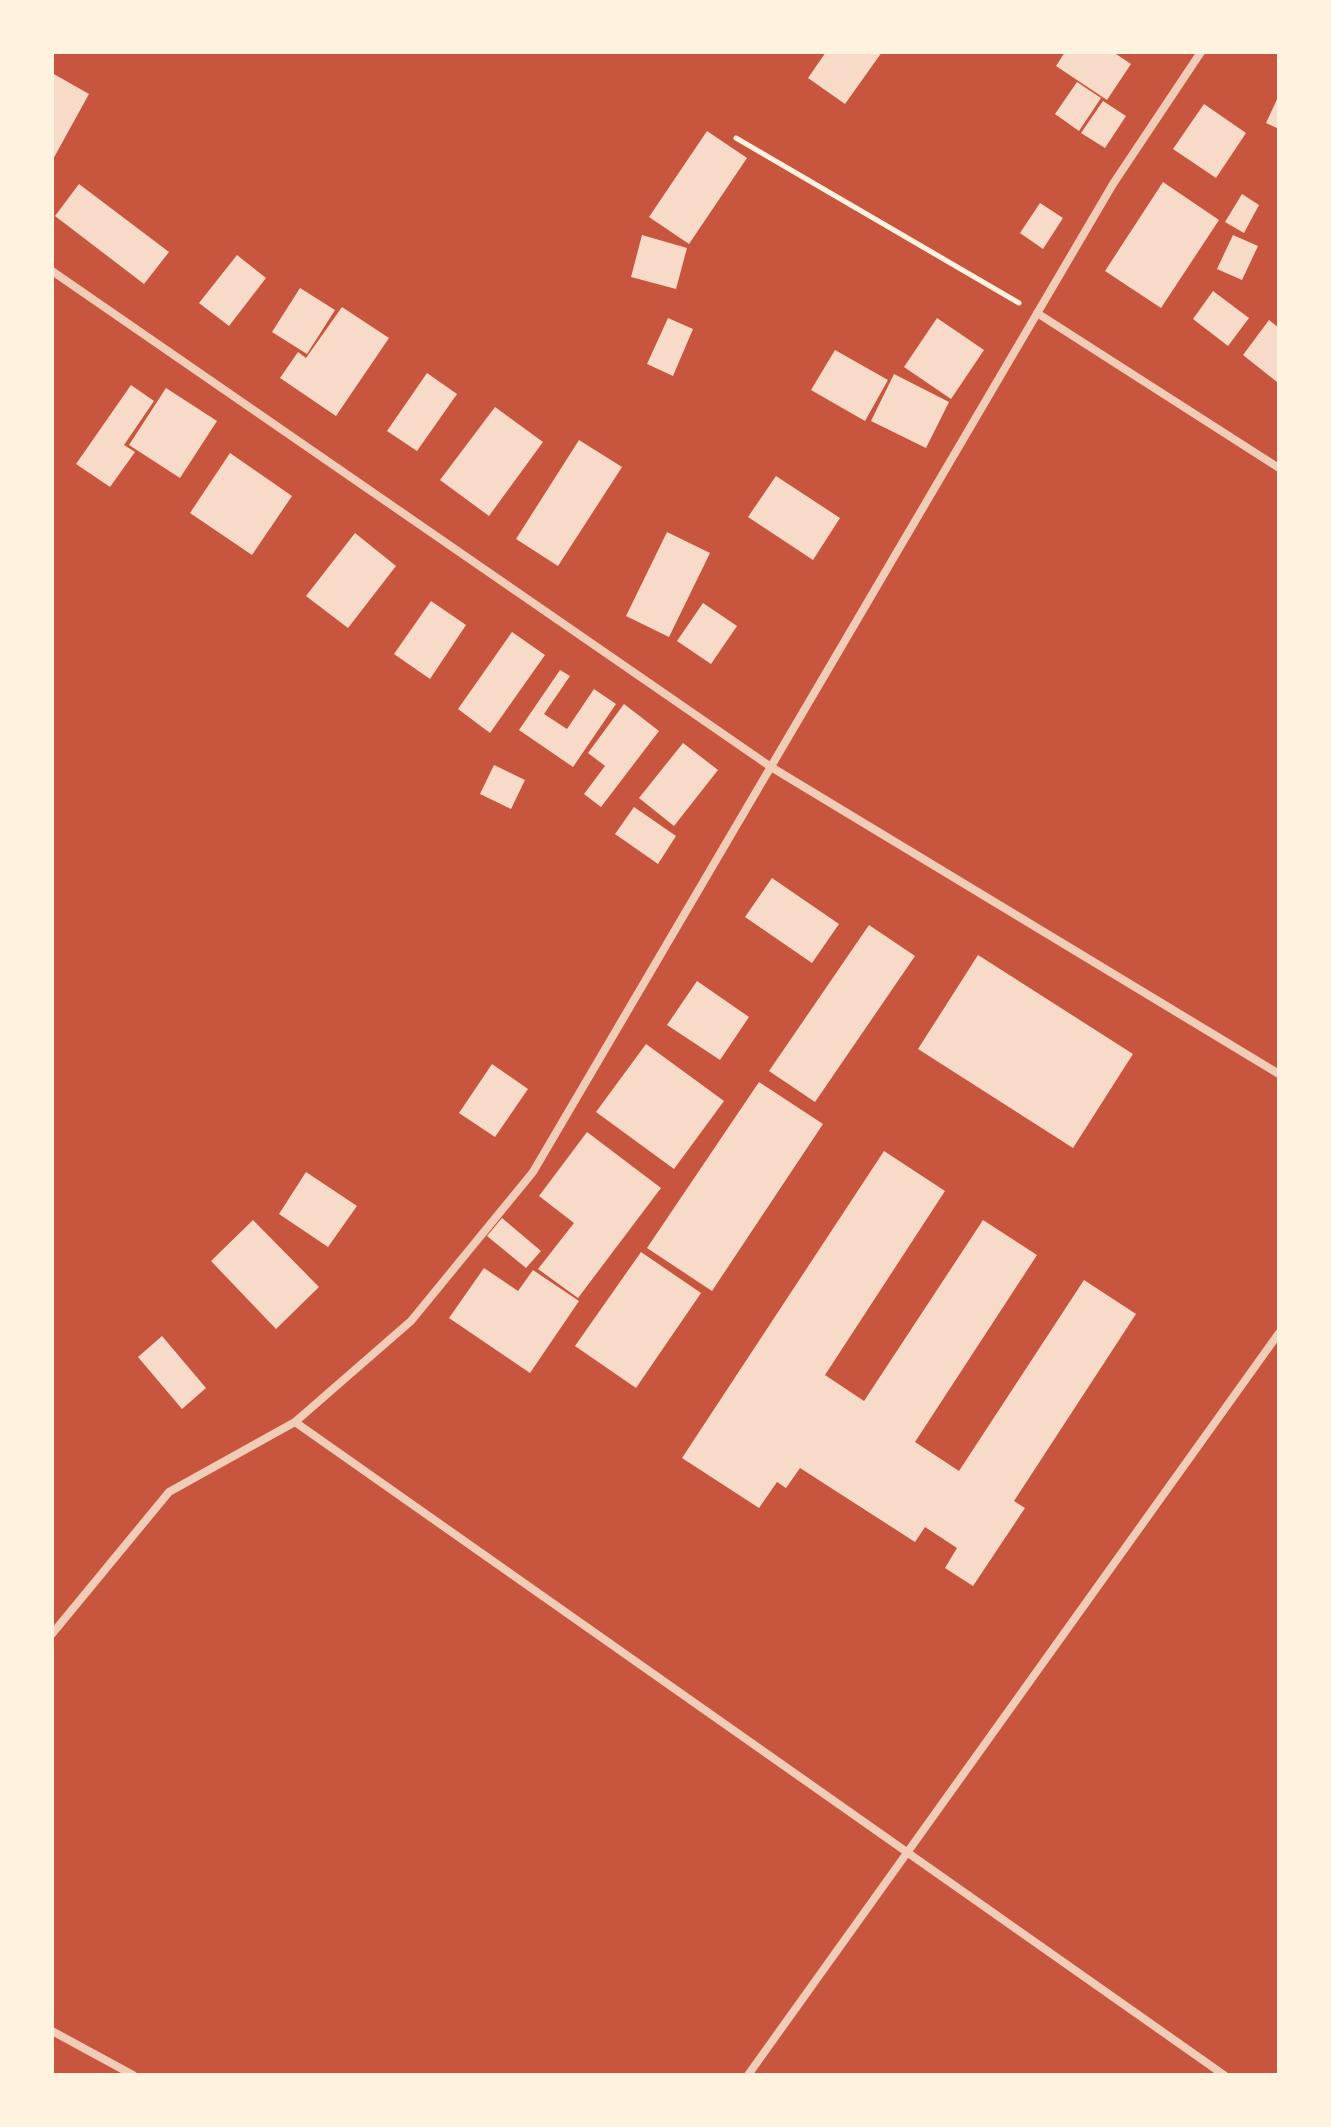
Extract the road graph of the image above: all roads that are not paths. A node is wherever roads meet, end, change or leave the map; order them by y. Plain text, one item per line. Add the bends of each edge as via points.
1 (1201, 52) edge
2 (52, 271) edge
3 (1037, 313) junction
4 (1279, 468) edge
5 (771, 767) junction
6 (1279, 1074) edge
7 (1279, 1333) edge
8 (295, 1422) junction
9 (52, 1634) edge
10 (906, 1852) junction
11 (52, 2031) edge
12 (133, 2075) edge
13 (748, 2075) edge
14 (1224, 2075) edge

1 - 3 street via 1113,184
2 - 5 street
3 - 4 street
3 - 5 street
5 - 6 street
5 - 8 street via 533,1172 411,1321
7 - 10 street
8 - 9 street via 169,1492
8 - 10 street
10 - 13 street
10 - 14 street
11 - 12 street

